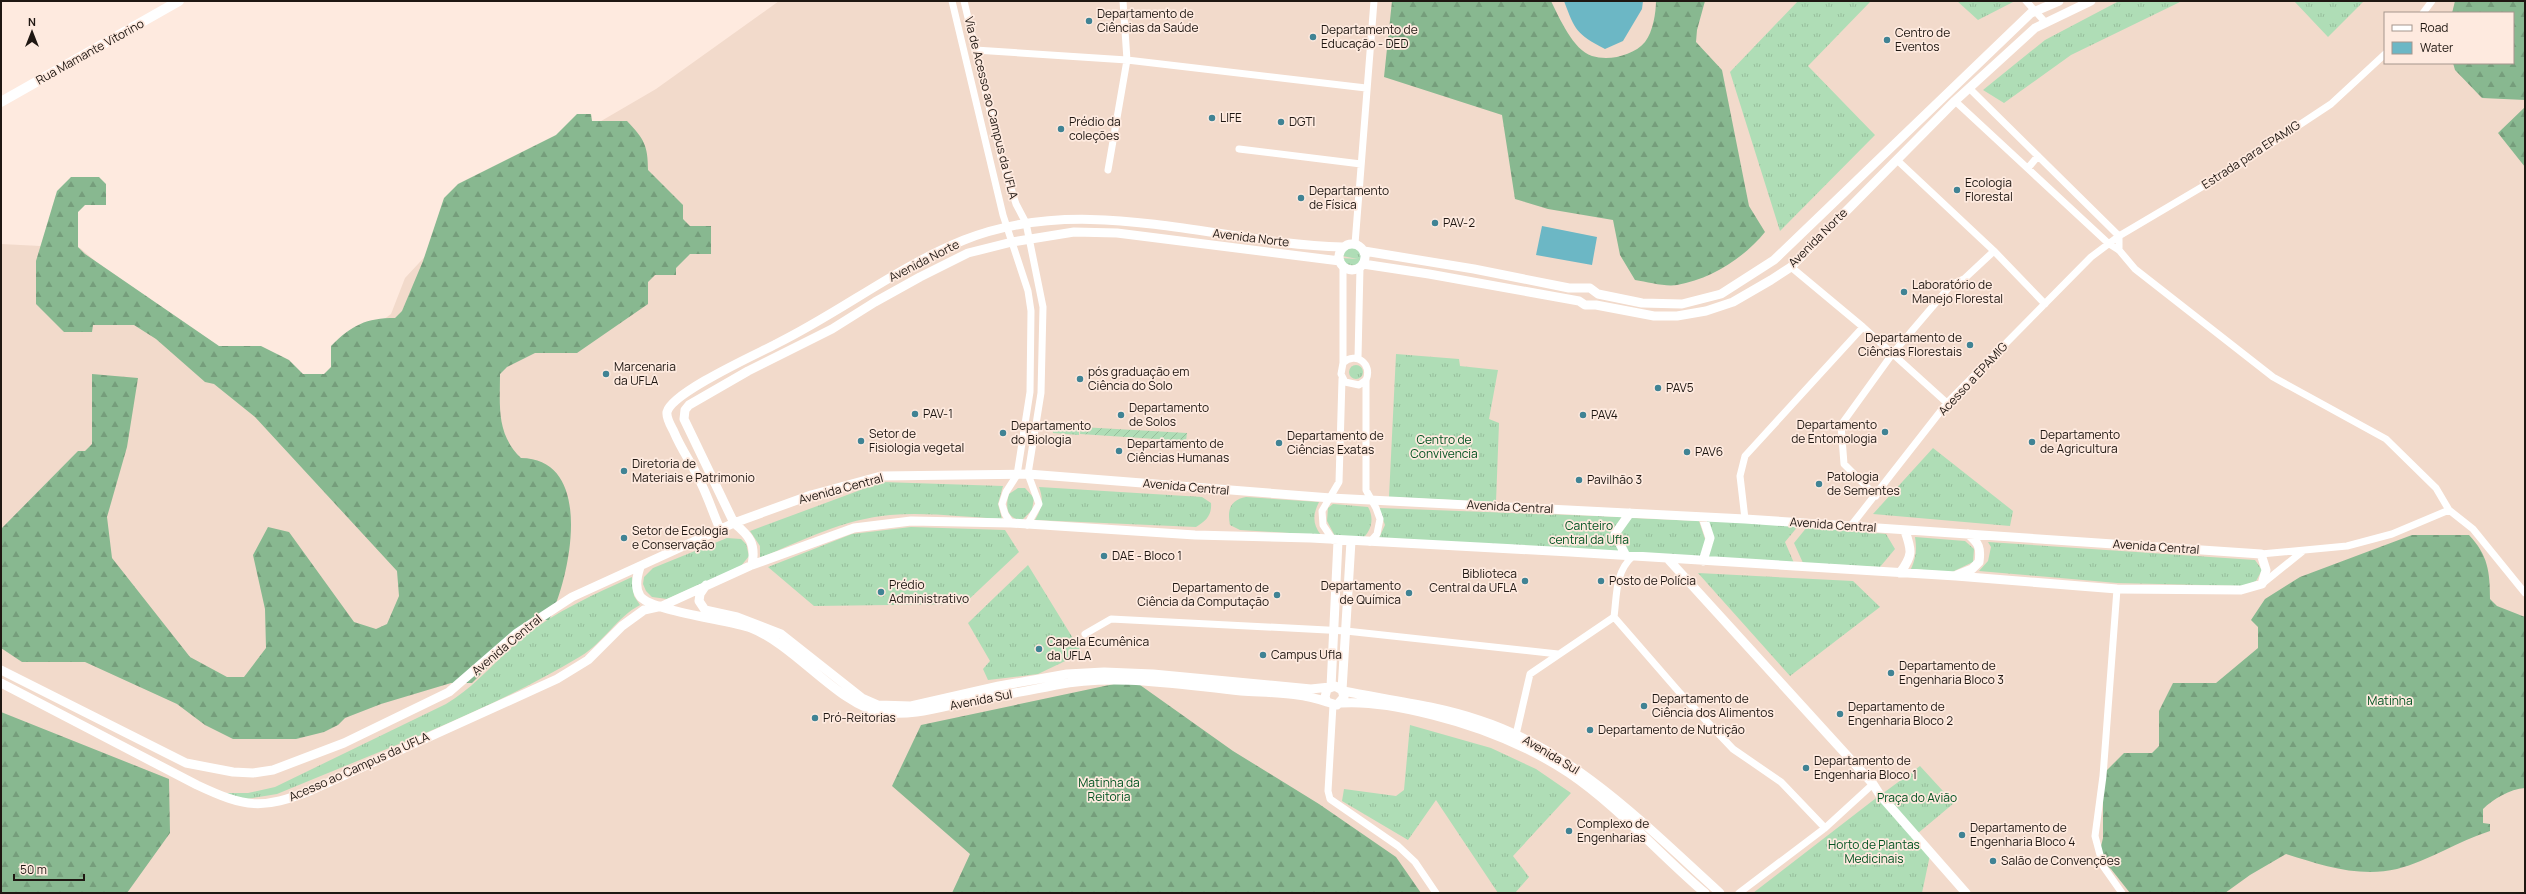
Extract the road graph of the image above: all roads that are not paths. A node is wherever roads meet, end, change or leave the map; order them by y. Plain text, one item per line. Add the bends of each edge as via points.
1 (178, 1) edge
2 (952, 1) edge
3 (964, 1) edge
4 (1122, 1) edge
5 (1374, 1) edge
6 (2026, 1) edge
7 (2058, 1) edge
8 (2091, 1) edge
9 (2432, 1) edge
10 (2036, 11) junction
11 (2424, 12) edge
12 (2046, 23) junction
13 (975, 50) junction
14 (2384, 55) edge
15 (1127, 60) junction
16 (1366, 88) junction
17 (1969, 88) junction
18 (1955, 101) junction
19 (1, 102) edge
20 (1239, 149) dead end
21 (2038, 156) junction
22 (1897, 160) junction
23 (1361, 164) junction
24 (2028, 168) junction
25 (1108, 170) dead end
26 (1026, 223) junction
27 (1007, 227) junction
28 (2119, 236) junction
29 (1028, 240) junction
30 (1012, 242) junction
31 (2108, 243) junction
32 (1355, 244) junction
33 (1344, 247) junction
34 (2119, 250) junction
35 (1364, 251) junction
36 (1785, 251) junction
37 (1994, 251) junction
38 (1797, 258) junction
39 (1774, 260) junction
40 (1341, 263) junction
41 (1361, 266) junction
42 (1788, 269) junction
43 (1581, 288) junction
44 (1598, 294) junction
45 (1579, 301) junction
46 (2045, 304) junction
47 (1592, 305) junction
48 (1863, 327) junction
49 (1892, 353) junction
50 (1358, 358) junction
51 (1344, 363) junction
52 (1342, 379) junction
53 (1366, 380) junction
54 (1947, 403) junction
55 (1028, 474) junction
56 (1018, 475) junction
57 (1876, 496) junction
58 (1331, 498) junction
59 (1371, 501) junction
60 (2450, 510) junction
61 (1630, 513) junction
62 (1703, 517) junction
63 (1745, 519) junction
64 (734, 523) junction
65 (1011, 524) junction
66 (1027, 525) junction
67 (1850, 527) junction
68 (720, 529) junction
69 (1905, 531) junction
70 (1968, 534) junction
71 (1335, 540) junction
72 (1352, 541) junction
73 (1370, 542) junction
74 (2303, 551) junction
75 (2261, 554) junction
76 (1630, 556) junction
77 (1668, 559) junction
78 (1703, 561) junction
79 (752, 565) junction
80 (640, 567) junction
81 (1900, 573) junction
82 (1956, 576) junction
83 (2262, 584) junction
84 (706, 585) junction
85 (2117, 589) junction
86 (2525, 593) edge
87 (662, 606) junction
88 (1614, 616) junction
89 (1335, 631) junction
90 (1346, 631) junction
91 (1085, 634) dead end
92 (1558, 654) junction
93 (1, 670) edge
94 (1, 684) edge
95 (1330, 687) junction
96 (1342, 690) junction
97 (1334, 703) junction
98 (1515, 738) junction
99 (1873, 784) junction
100 (1825, 828) junction
101 (1436, 893) edge
102 (1705, 893) edge
103 (1720, 893) edge
104 (1739, 893) edge
105 (1966, 893) edge
106 (2122, 893) edge

1 - 19 main road, Rua Mamante Vitorino
2 - 27 street, Via de Acesso ao Campus da UFLA
3 - 13 street, Via de Acesso ao Campus da UFLA
4 - 15 street
5 - 16 street
6 - 10 street
7 - 10 street, Avenida Norte
8 - 12 street, Avenida Norte
9 - 11 street
10 - 12 street
10 - 36 street, Avenida Norte via 1878,158
12 - 17 street, Avenida Norte via 2035,28
13 - 15 street
13 - 26 street, Via de Acesso ao Campus da UFLA via 1001,157 1016,204
14 - 28 street, Estrada para EPAMIG via 2331,104 2234,168
15 - 16 street
15 - 25 street
16 - 23 street
17 - 18 street, Avenida Norte
17 - 21 street
18 - 22 street, Avenida Norte
18 - 24 street
20 - 23 street
21 - 24 street
21 - 28 street
22 - 37 street
22 - 38 street, Avenida Norte
23 - 32 street
24 - 31 street
26 - 27 street, Avenida Norte
26 - 29 street, Via de Acesso ao Campus da UFLA
26 - 33 street, Avenida Norte via 1082,218
27 - 30 street, Via de Acesso ao Campus da UFLA
27 - 68 street, Avenida Norte via 966,240 910,266 791,337 690,390 671,405 667,412 668,418 702,485
28 - 31 street, Estrada para EPAMIG
28 - 34 street
29 - 30 street, Avenida Norte
29 - 40 street, Avenida Norte via 1074,232 1117,233
29 - 55 street, Via de Acesso ao Campus da UFLA via 1043,315 1041,393
30 - 56 street, Via de Acesso ao Campus da UFLA via 1028,291 1031,311 1030,392
30 - 64 street, Avenida Norte via 968,254 920,277 832,329 748,371 686,407 684,419
31 - 34 street
31 - 46 street, Acesso a EPAMIG
32 - 33 street
32 - 35 street
33 - 40 street via 1340,254
34 - 60 street via 2135,269 2273,377 2386,439 2436,488
35 - 41 street via 1365,258
35 - 43 street, Avenida Norte
36 - 38 street via 1793,253
36 - 39 street, Avenida Norte
37 - 46 street
37 - 49 street via 1964,279 1951,285
38 - 42 street, Avenida Norte
39 - 42 street via 1776,268
39 - 44 street, Avenida Norte via 1721,294 1682,304 1642,303
40 - 41 street via 1351,269
40 - 51 street
41 - 45 street, Avenida Norte via 1429,274
41 - 50 street
42 - 47 street, Avenida Norte via 1733,302 1706,311 1654,316
42 - 48 street
43 - 44 street, Avenida Norte via 1590,288
43 - 45 street via 1578,294
44 - 47 street
45 - 47 street, Avenida Norte
46 - 54 street, Acesso a EPAMIG
48 - 49 street
48 - 63 street via 1745,456 1740,476
49 - 54 street
49 - 57 street via 1841,425 1844,464
50 - 51 street
50 - 53 street via 1367,366
51 - 52 street via 1341,368
52 - 53 street via 1354,386
52 - 58 street via 1339,482
53 - 59 street via 1366,490
54 - 57 street, Acesso a EPAMIG
55 - 56 street, Avenida Central
55 - 58 street, Avenida Central
55 - 66 street via 1039,504
56 - 64 street, Avenida Central via 881,476 811,496
56 - 65 street via 1006,492 1002,504
57 - 67 street, Acesso a EPAMIG
58 - 59 street, Avenida Central
58 - 71 street via 1324,506 1322,518 1323,526
59 - 61 street, Avenida Central
59 - 73 street via 1376,508 1380,524 1378,534
60 - 74 street via 2392,534 2347,546
60 - 86 street via 2472,529
61 - 62 street, Avenida Central
61 - 76 street via 1615,534
62 - 63 street, Avenida Central
62 - 78 street via 1710,538
63 - 67 street, Avenida Central
64 - 68 street, Avenida Central
64 - 79 street via 754,543
65 - 66 street
65 - 79 street via 911,521 854,528
66 - 71 street
67 - 69 street, Avenida Central
68 - 80 street, Avenida Central
69 - 70 street, Avenida Central
69 - 81 street via 1911,550 1910,560
70 - 75 street, Avenida Central
70 - 82 street via 1978,543 1981,552 1979,562 1972,569
71 - 72 street
71 - 89 street
72 - 73 street
72 - 90 street
73 - 76 street
74 - 75 street
74 - 83 street
75 - 83 street via 2266,570
76 - 77 street
76 - 88 street via 1618,577
77 - 78 street
77 - 99 street
78 - 81 street
79 - 84 street
80 - 87 street, Avenida Sul via 636,584 640,597 646,602
80 - 93 street, Avenida Central via 572,597 540,617 517,633 458,686 307,759 273,770 246,773 207,769 186,763
81 - 82 street
82 - 85 street
83 - 85 street via 2241,590
84 - 87 street
84 - 95 street, Avenida Sul via 699,601 705,610 737,617 781,634 862,698 878,705 911,706 998,686 1092,672 1153,674 1312,689
85 - 106 street via 2096,836 2103,866
87 - 94 street, Acesso ao Campus da UFLA via 644,610 634,616 588,660 557,679 312,790 267,805 220,796
87 - 97 street, Avenida Sul via 750,628 763,634 797,656 854,701 880,712 924,711 1057,685 1106,680 1133,680 1291,695
88 - 92 street
88 - 100 street via 1680,693 1733,749 1781,782
89 - 90 street
89 - 91 street via 1111,619
89 - 95 street
90 - 92 street
90 - 96 street
92 - 98 street via 1530,674
95 - 96 street via 1337,686
95 - 97 street via 1325,694
96 - 97 street via 1344,698
96 - 98 street, Avenida Sul via 1437,708 1481,720
97 - 98 street, Avenida Sul via 1385,705 1417,711
97 - 101 street via 1328,790 1330,799 1398,846 1415,862
98 - 102 street, Avenida Sul via 1592,791
98 - 103 street, Avenida Sul via 1551,752 1596,783
99 - 100 street
99 - 105 street via 1886,803
100 - 104 street

